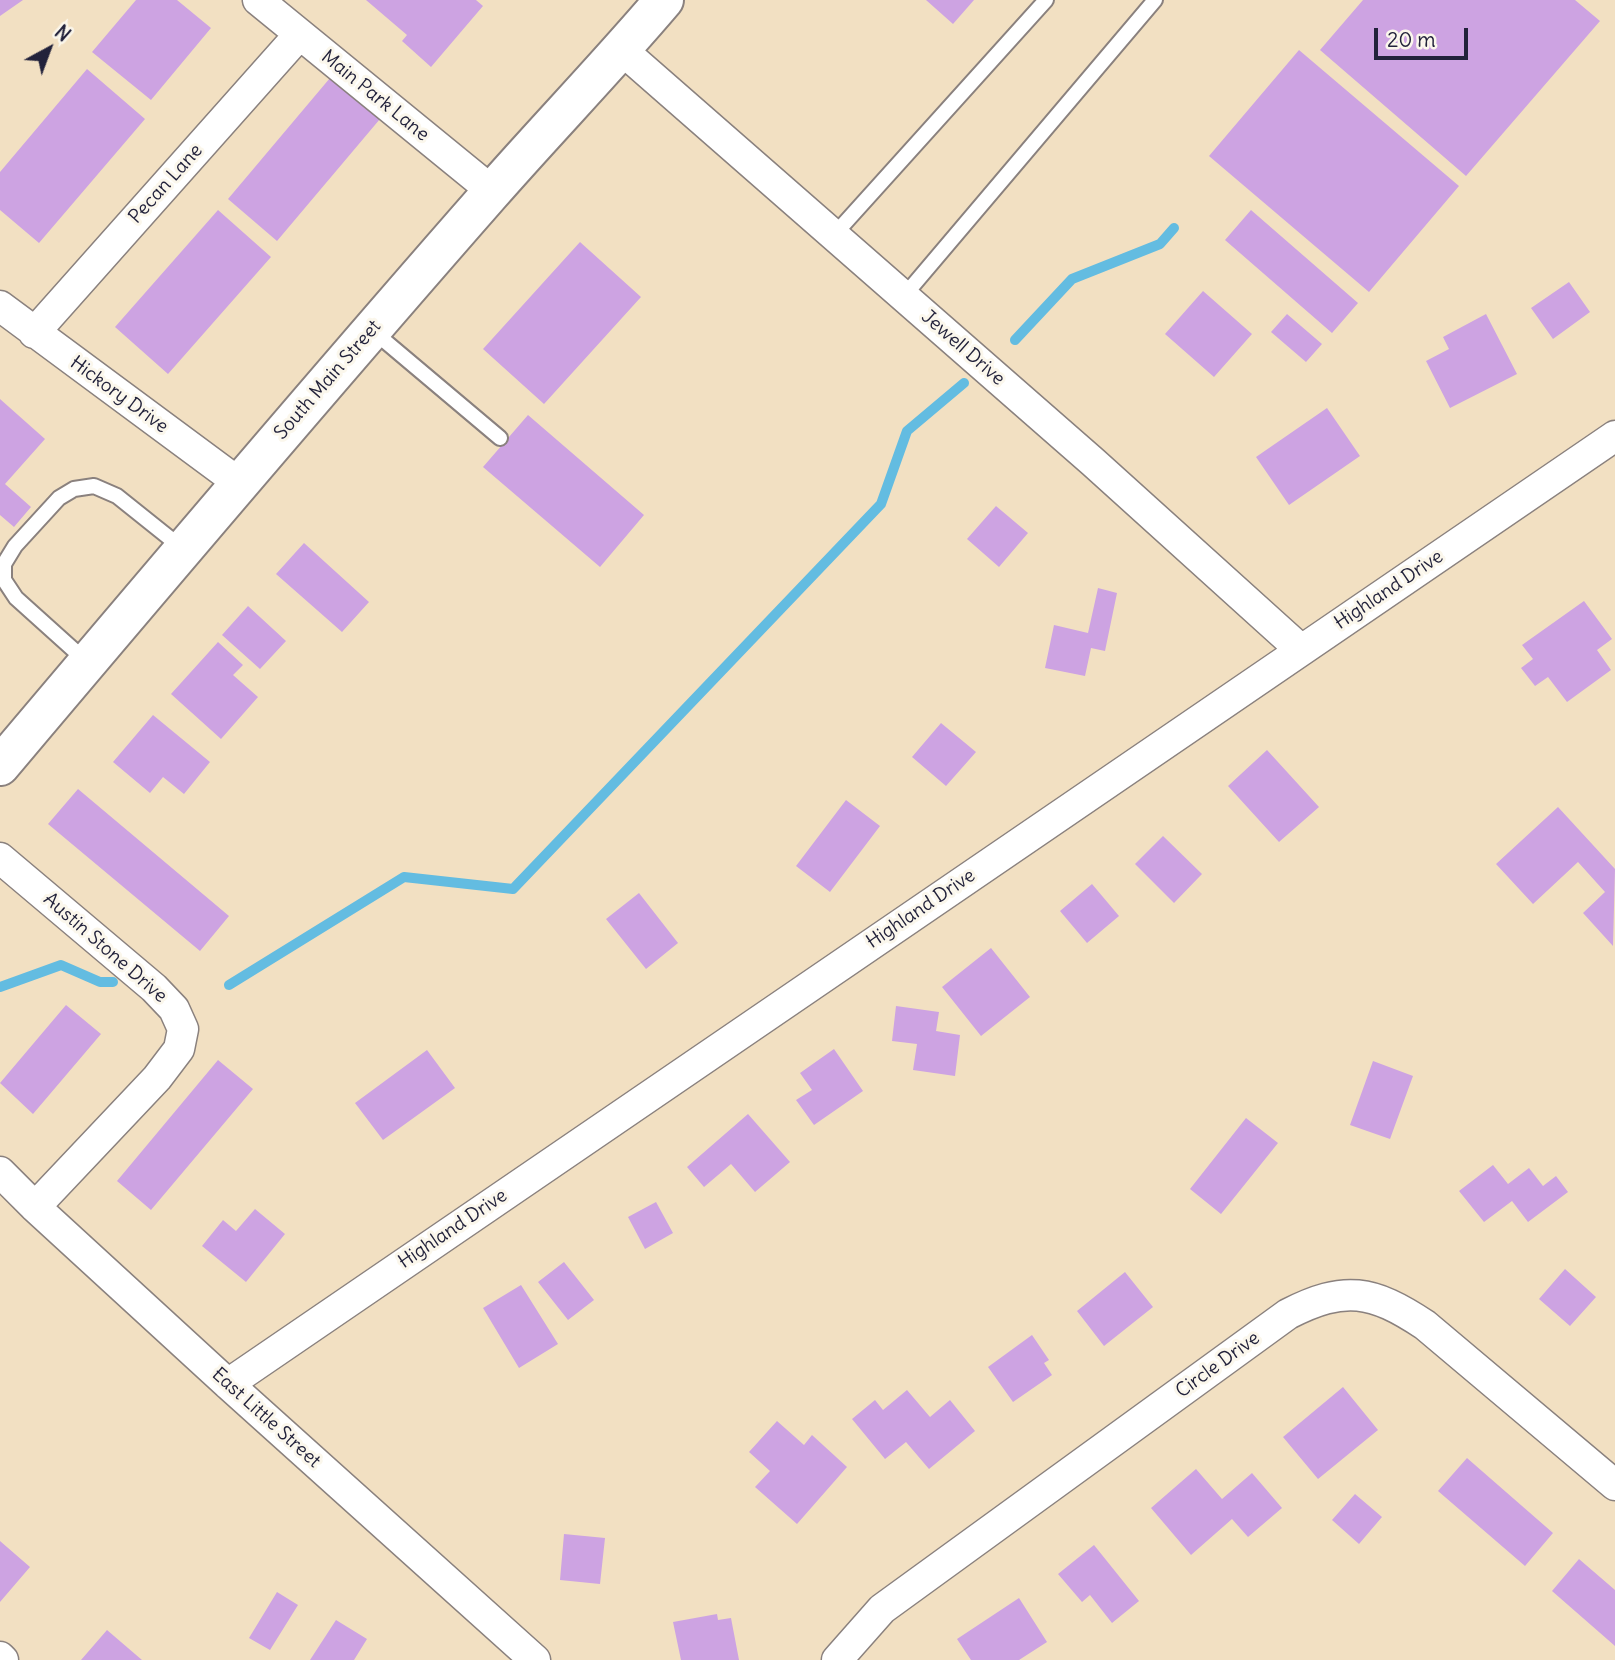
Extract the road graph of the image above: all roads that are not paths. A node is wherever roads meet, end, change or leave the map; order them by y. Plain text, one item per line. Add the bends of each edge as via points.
1 (258, 0) edge
2 (664, 0) edge
3 (1046, 0) edge
4 (1155, 0) edge
5 (299, 36) junction
6 (622, 50) junction
7 (492, 191) junction
8 (834, 235) junction
9 (904, 296) junction
10 (0, 306) edge
11 (372, 330) junction
12 (34, 332) junction
13 (1615, 436) edge
14 (500, 438) dead end
15 (239, 483) junction
16 (183, 549) junction
17 (1300, 649) junction
18 (88, 662) junction
19 (0, 765) edge
20 (0, 859) edge
21 (0, 1172) edge
22 (35, 1207) junction
23 (228, 1384) junction
24 (1615, 1485) edge
25 (535, 1660) edge
26 (837, 1660) edge

1 - 5 street, Main Park Lane
2 - 6 main road, South Main Street
3 - 8 lane
4 - 9 lane
5 - 7 street, Main Park Lane
5 - 12 street, Pecan Lane
6 - 7 main road, South Main Street
6 - 8 street, Jewell Drive
7 - 11 main road, South Main Street
8 - 9 street, Jewell Drive
9 - 17 street, Jewell Drive
10 - 12 street, Hickory Drive
11 - 14 lane
11 - 15 main road, South Main Street
12 - 15 street, Hickory Drive
13 - 17 street, Highland Drive
15 - 16 main road, South Main Street
16 - 18 main road, South Main Street
16 - 18 lane via 117,496 94,486 74,489 59,498 15,546 4,564 4,580 16,598
17 - 23 street, Highland Drive
18 - 19 main road, South Main Street
20 - 22 street, Austin Stone Drive via 154,988 174,1009 183,1029 179,1049 157,1079
21 - 22 street, East Little Street
22 - 23 street, East Little Street
23 - 25 street, East Little Street
24 - 26 street, Circle Drive via 1425,1325 1394,1305 1336,1294 1288,1314 882,1609

